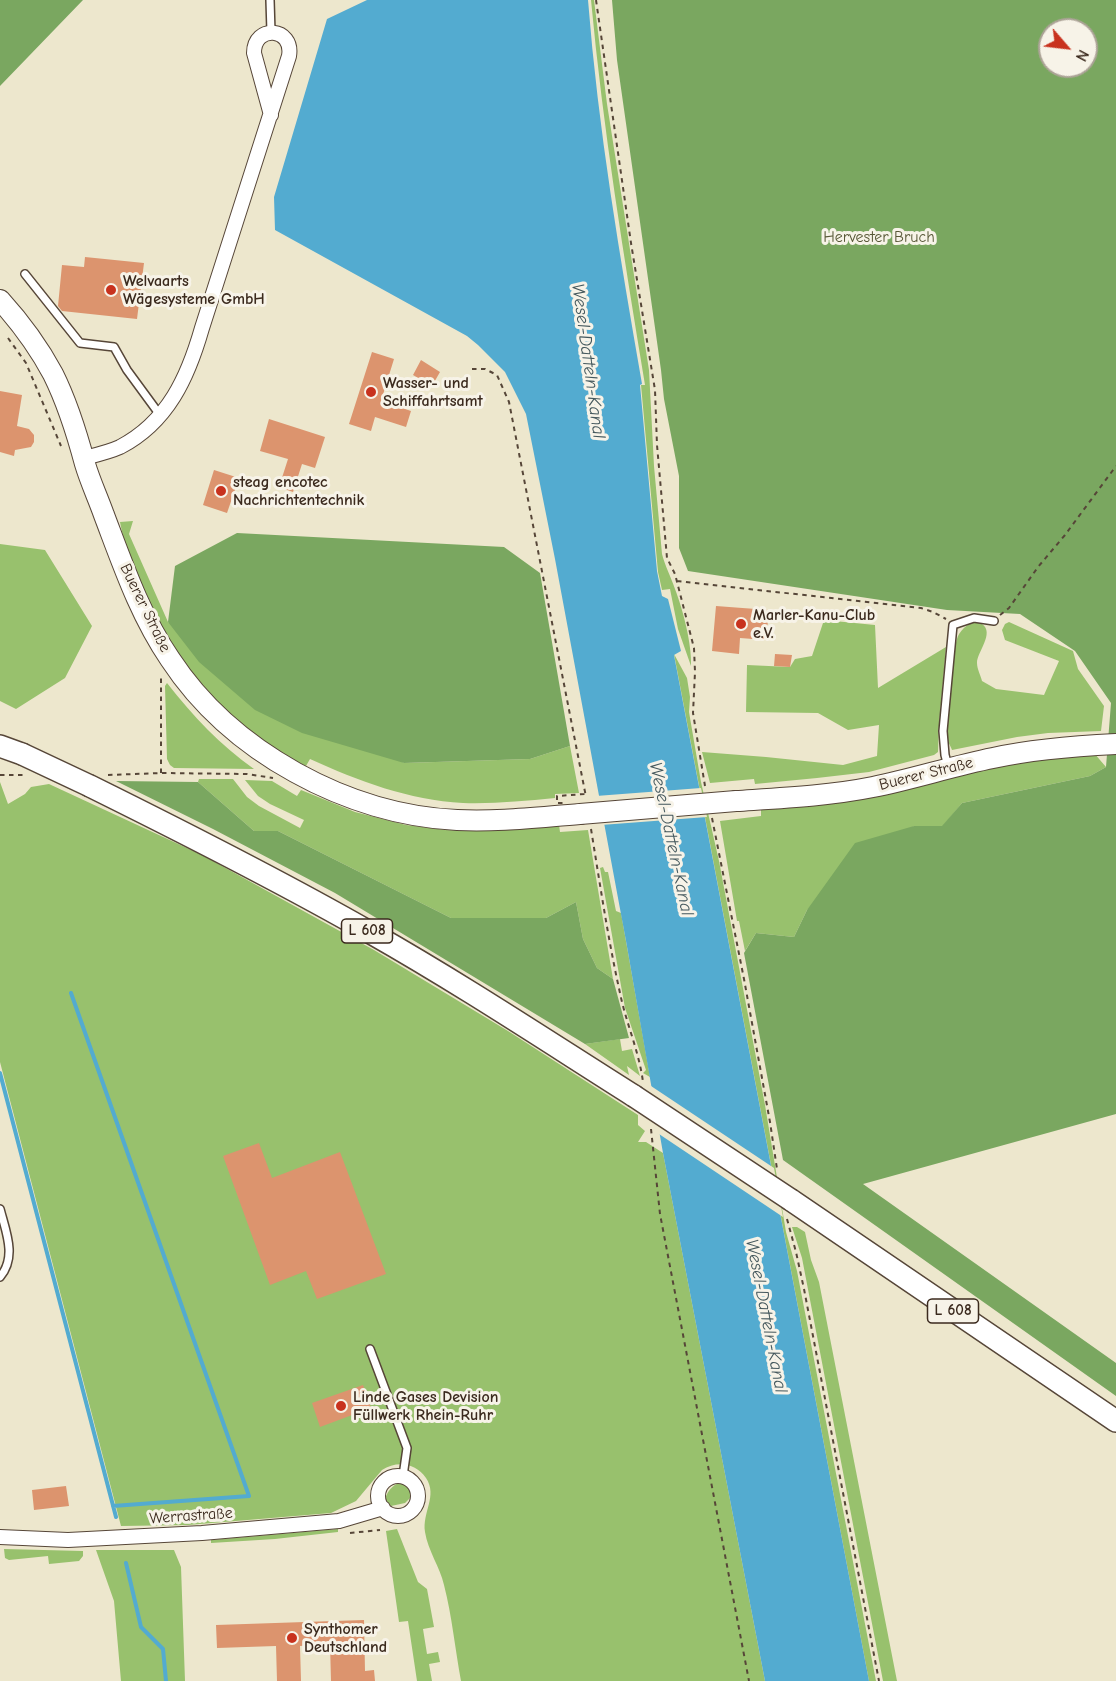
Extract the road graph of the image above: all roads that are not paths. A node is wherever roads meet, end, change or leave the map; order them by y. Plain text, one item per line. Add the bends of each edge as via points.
1 (270, 0) edge
2 (270, 32) junction
3 (271, 115) junction
4 (25, 274) dead end
5 (0, 300) edge
6 (160, 415) junction
7 (84, 458) junction
8 (994, 621) road end
9 (1116, 744) edge
10 (0, 746) edge
11 (948, 769) junction
12 (0, 1209) edge
13 (0, 1277) edge
14 (370, 1349) dead end
15 (1116, 1421) edge
16 (403, 1476) junction
17 (382, 1508) junction
18 (0, 1537) edge

1 - 2 lane
2 - 3 street via 260,37 254,53
2 - 3 street via 282,35 290,50
3 - 6 street via 191,365
4 - 6 lane via 80,343 114,347
5 - 7 street, Buerer Straße via 54,376
6 - 7 street via 118,448
7 - 11 street, Buerer Straße, bridge via 131,586 149,624 186,682 220,718 288,769 381,808 448,819 586,816 851,791
8 - 11 lane via 974,618 953,625 943,731
9 - 11 street, Buerer Straße via 1016,753
10 - 15 main road, L 608, bridge via 246,864 639,1092 788,1208
12 - 13 lane via 10,1259
14 - 16 lane via 407,1448
16 - 17 street via 390,1478 380,1488
16 - 17 street, Werrastraße via 414,1484 416,1504 400,1515
17 - 18 street, Werrastraße via 339,1521 202,1533 68,1540

